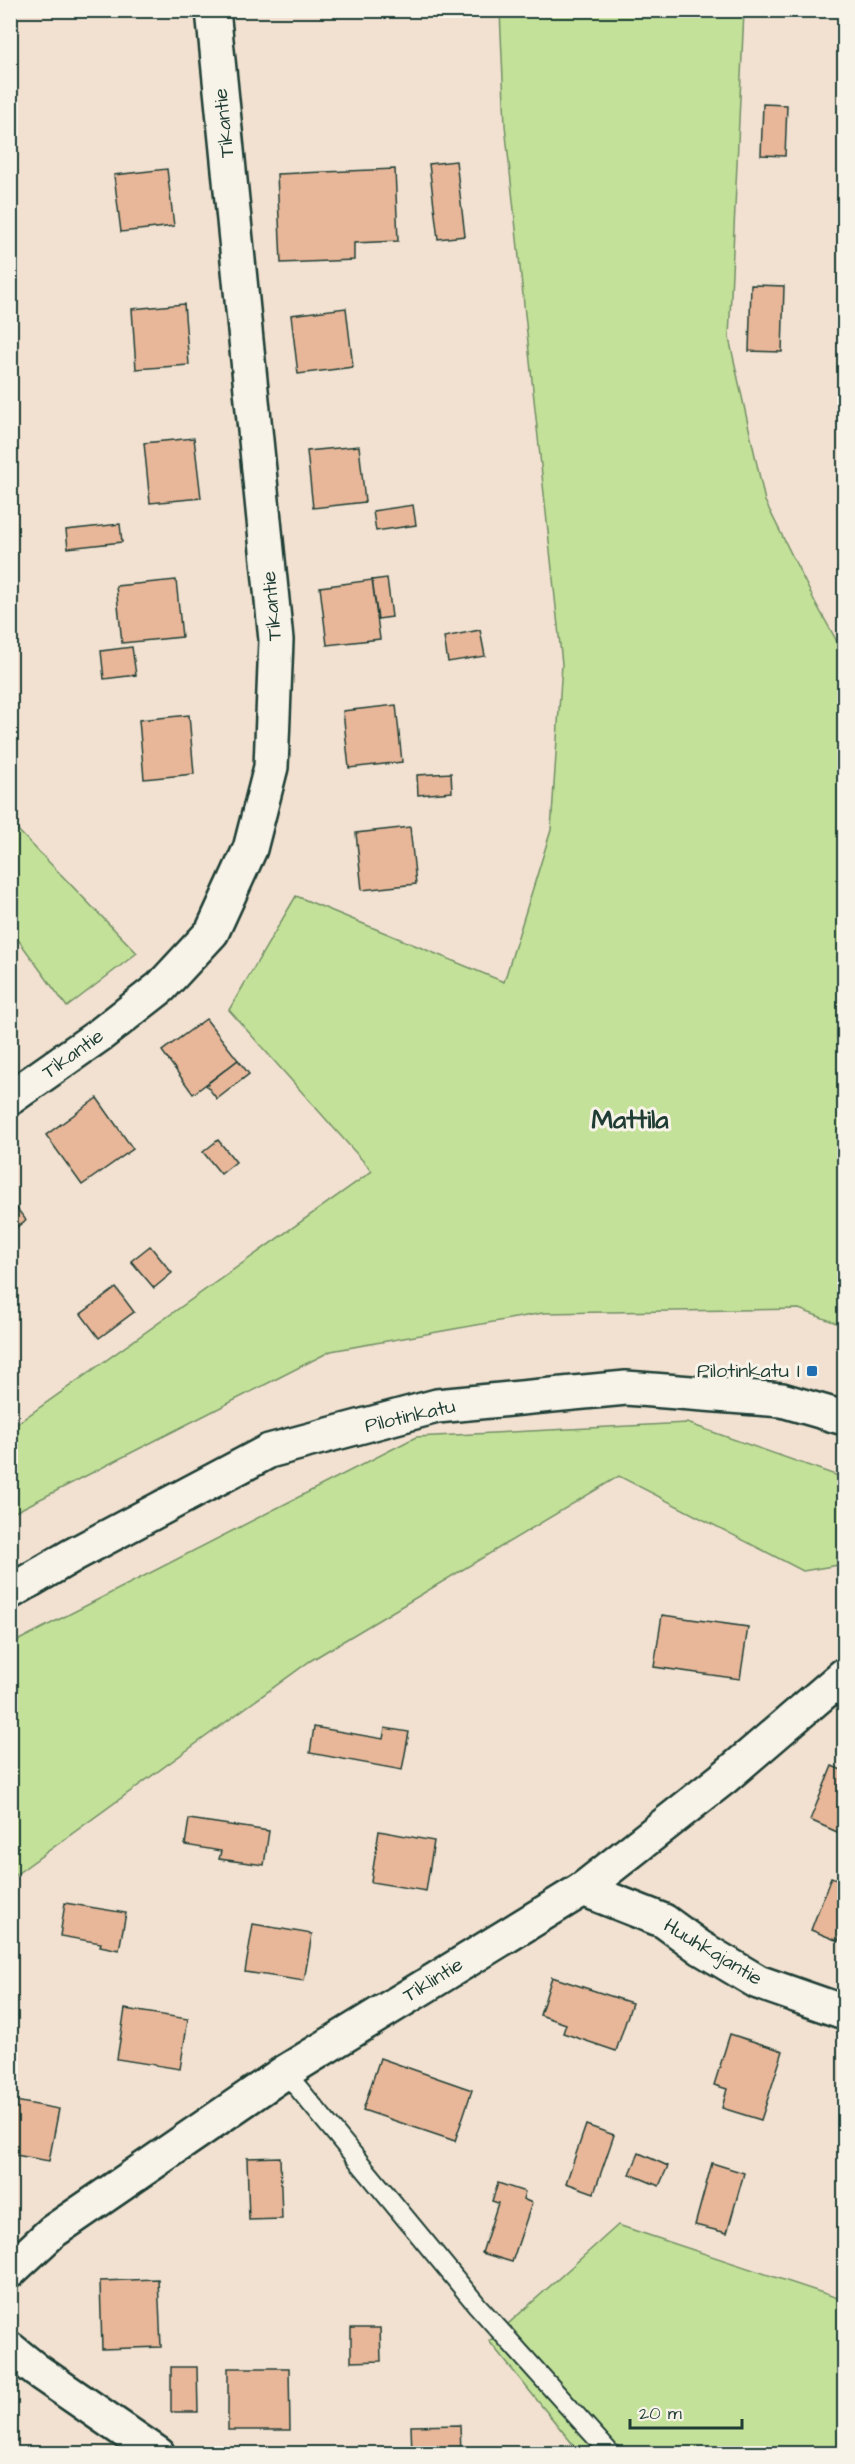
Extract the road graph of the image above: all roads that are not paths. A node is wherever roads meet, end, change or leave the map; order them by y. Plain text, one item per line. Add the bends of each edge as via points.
1 (213, 10) edge
2 (10, 1098) edge
3 (844, 1418) edge
4 (10, 1592) edge
5 (844, 1675) edge
6 (583, 1889) junction
7 (844, 2012) edge
8 (285, 2072) junction
9 (10, 2271) edge
10 (10, 2349) edge
11 (158, 2454) edge
12 (611, 2454) edge

1 - 2 street, Tikantie via 276,640 271,767 250,849 212,932 161,987
3 - 4 street, Pilotinkatu via 782,1400 626,1388 437,1406 269,1451
5 - 6 street, Tiklintie
6 - 7 street, Huuhkajantie via 664,1921 758,1982
6 - 8 street, Tiklintie
8 - 9 street, Tiklintie via 52,2232
8 - 12 lane via 477,2305
10 - 11 street

